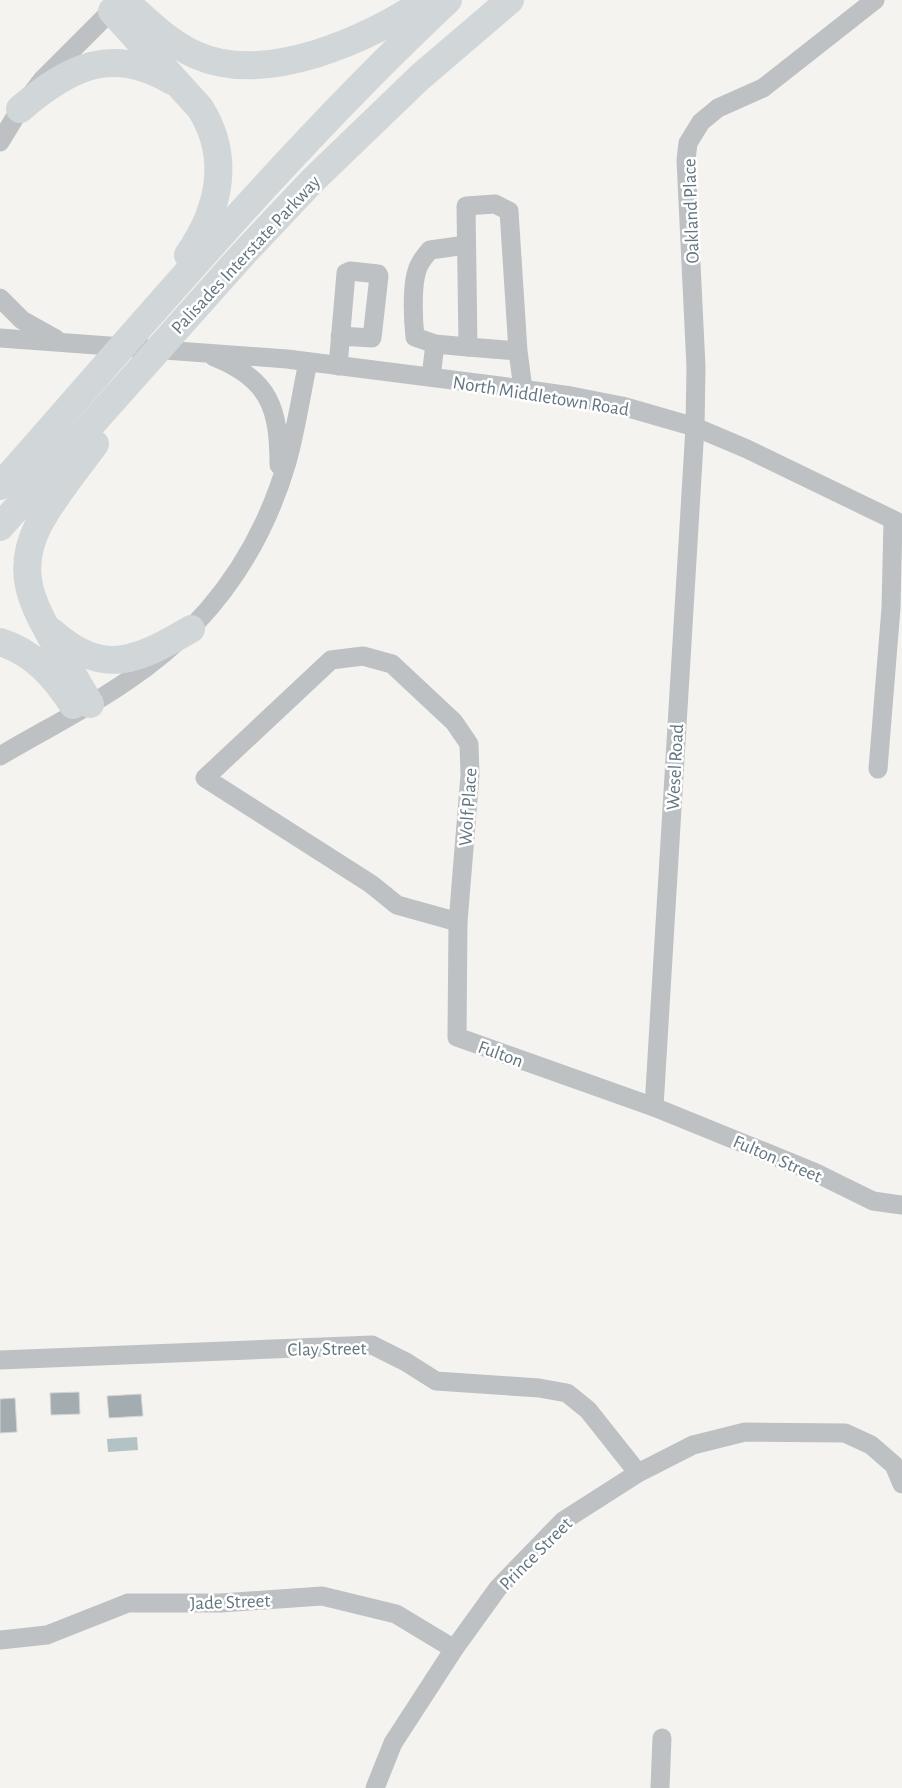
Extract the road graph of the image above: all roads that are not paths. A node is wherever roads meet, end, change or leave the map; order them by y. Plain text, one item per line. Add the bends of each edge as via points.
1 (426, 0) edge
2 (448, 0) edge
3 (510, 0) edge
4 (875, 0) edge
5 (119, 4) edge
6 (180, 86) junction
7 (20, 109) junction
8 (0, 142) edge
9 (466, 245) junction
10 (211, 289) junction
11 (0, 298) edge
12 (340, 336) dead end
13 (0, 338) edge
14 (66, 343) junction
15 (435, 344) junction
16 (468, 347) junction
17 (518, 351) junction
18 (199, 352) junction
19 (308, 362) junction
20 (338, 366) junction
21 (431, 377) junction
22 (96, 378) junction
23 (523, 389) junction
24 (695, 427) junction
25 (0, 486) edge
26 (278, 486) junction
27 (898, 522) edge
28 (0, 527) edge
29 (40, 618) junction
30 (191, 629) junction
31 (0, 642) edge
32 (83, 708) junction
33 (0, 756) edge
34 (878, 769) dead end
35 (458, 922) junction
36 (654, 1107) junction
37 (902, 1205) edge
38 (0, 1360) edge
39 (638, 1473) junction
40 (902, 1484) edge
41 (0, 1640) edge
42 (454, 1649) junction
43 (662, 1738) dead end
44 (375, 1788) edge
45 (660, 1788) edge

1 - 5 highway via 354,40 282,61 242,66 211,61 180,47
2 - 22 highway, Palisades Interstate Parkway via 310,135
3 - 10 highway, Palisades Interstate Parkway via 384,110 292,201
4 - 24 street, Oakland Place via 763,88 718,108 701,122 688,143
5 - 6 highway
5 - 7 street via 54,67
6 - 7 highway via 139,66 100,63 70,73
6 - 22 highway via 200,108 215,137 219,178 212,208 193,248
7 - 8 street
9 - 15 street via 430,250 416,274 414,337
9 - 16 street
9 - 17 street via 466,206 495,204 509,211
10 - 28 highway, Palisades Interstate Parkway
10 - 29 highway via 38,526 30,544 27,571 30,595
11 - 14 street via 27,324
12 - 20 street
13 - 14 street, North Middletown Road
14 - 18 street, North Middletown Road
15 - 16 street
15 - 21 street
16 - 17 street
17 - 23 street
18 - 19 street, North Middletown Road
18 - 26 street via 242,371 269,401 277,428
19 - 20 street, North Middletown Road
19 - 26 street via 287,462
20 - 21 street, North Middletown Road
21 - 23 street, North Middletown Road
22 - 25 highway, Palisades Interstate Parkway
23 - 24 street, North Middletown Road via 622,406
24 - 27 street, North Middletown Road via 748,449
24 - 36 street, Wesel Road
26 - 30 street via 259,532 233,578
27 - 34 street
29 - 30 highway via 68,645 91,656 113,661 142,654
29 - 32 highway
30 - 32 street via 146,668
31 - 32 highway via 23,652 42,666
32 - 33 street
35 - 35 street, Wolf Place via 470,775 469,744 454,722 392,664 364,656 331,660 205,778 371,884 397,906
35 - 36 street, Fulton via 457,1038
36 - 37 street, Fulton Street via 814,1172 873,1201
38 - 39 street, Clay Street via 372,1345 436,1382 539,1388 568,1393 588,1410
39 - 40 street, Prince Street via 693,1445 746,1432 844,1433 871,1445 894,1465
39 - 42 street, Prince Street via 563,1522 498,1588
41 - 42 street, Jade Street via 47,1635 128,1603 221,1603 322,1596 396,1614
42 - 44 street, Prince Street via 393,1743
43 - 45 street

